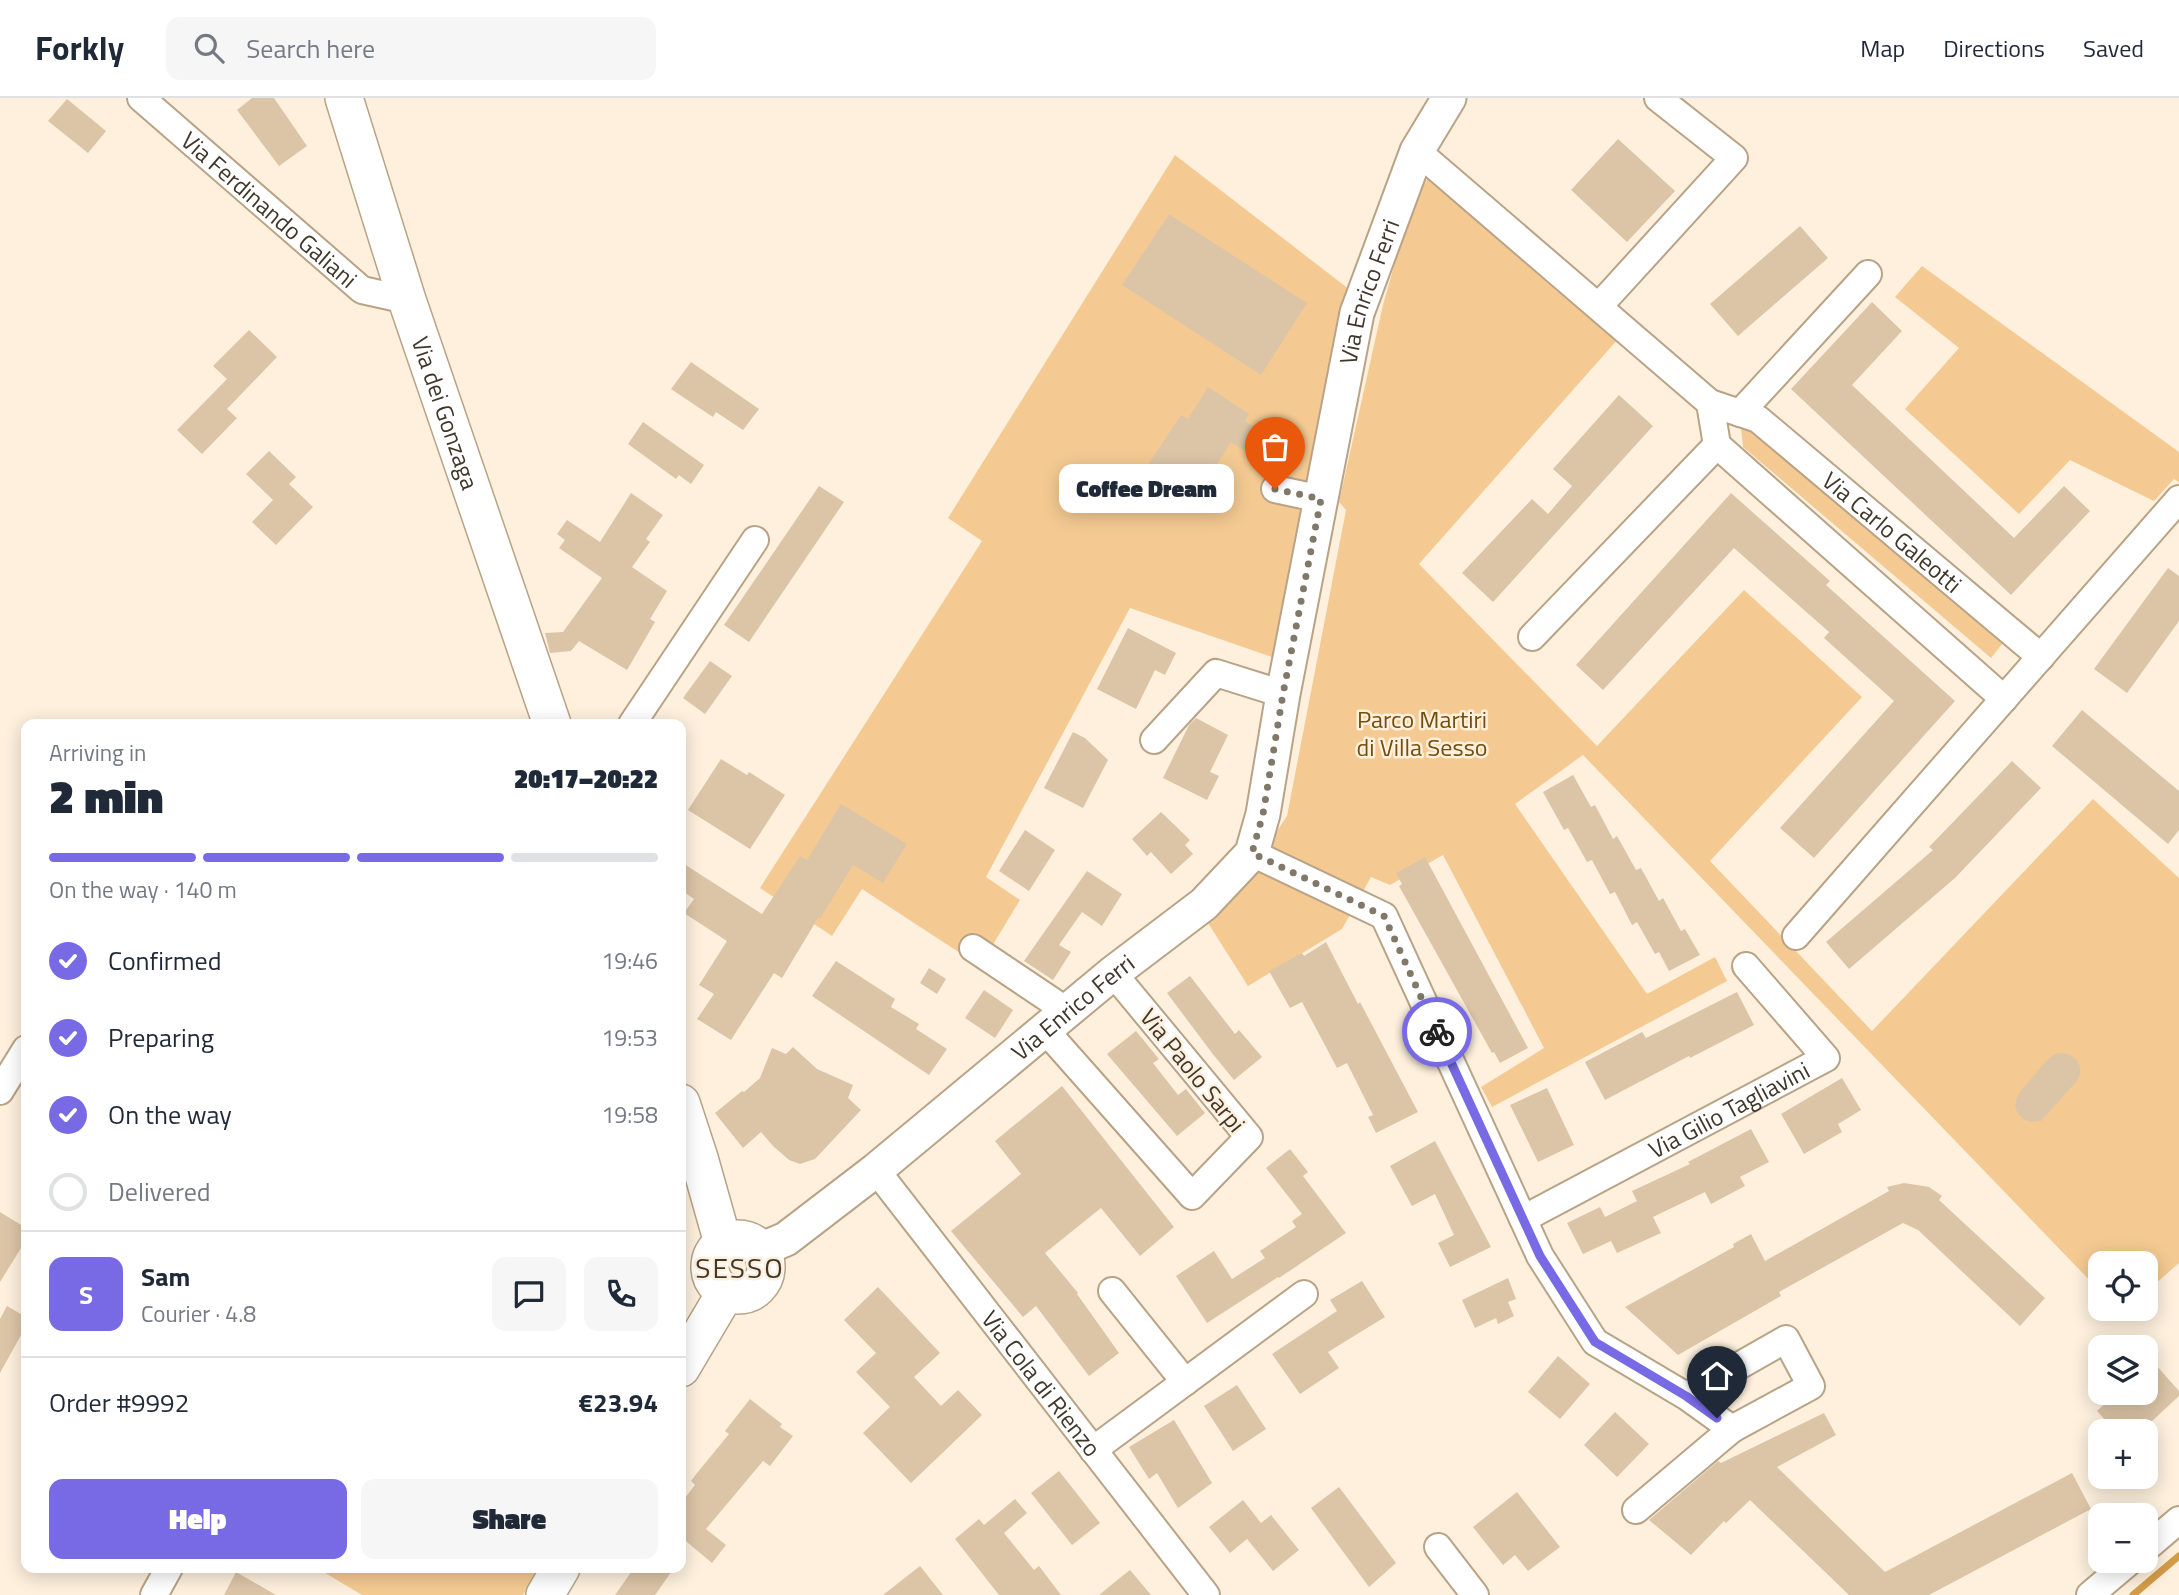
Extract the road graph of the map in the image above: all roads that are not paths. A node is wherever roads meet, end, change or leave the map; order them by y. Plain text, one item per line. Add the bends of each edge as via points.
1 (141, 98) edge
2 (344, 98) edge
3 (1449, 98) edge
4 (1658, 98) edge
5 (1417, 151) junction
6 (1868, 274) dead end
7 (407, 300) junction
8 (1599, 306) junction
9 (1710, 403) junction
10 (1740, 413) junction
11 (1717, 445) junction
12 (1275, 489) dead end
13 (1321, 499) junction
14 (2179, 499) edge
15 (755, 540) dead end
16 (1532, 637) dead end
17 (2042, 657) junction
18 (1283, 694) junction
19 (2004, 699) junction
20 (550, 719) edge
21 (635, 719) edge
22 (1154, 740) dead end
23 (1252, 853) junction
24 (1796, 936) dead end
25 (973, 948) dead end
26 (1746, 966) dead end
27 (1113, 973) junction
28 (1056, 1021) junction
29 (21, 1057) edge
30 (0, 1091) edge
31 (686, 1118) edge
32 (876, 1170) junction
33 (1523, 1219) junction
34 (723, 1243) junction
35 (760, 1250) junction
36 (1112, 1291) dead end
37 (726, 1292) junction
38 (1304, 1294) dead end
39 (686, 1360) edge
40 (1185, 1382) junction
41 (1686, 1396) junction
42 (1732, 1429) junction
43 (1093, 1450) junction
44 (1636, 1510) dead end
45 (2179, 1520) edge
46 (2158, 1538) edge
47 (1437, 1547) dead end
48 (166, 1573) edge
49 (558, 1573) edge
50 (2116, 1573) edge
51 (153, 1595) edge
52 (545, 1595) edge
53 (1206, 1595) edge
54 (1475, 1595) edge
55 (2090, 1595) edge

1 - 7 street, Via Ferdinando Galiani via 362,290
2 - 7 main road, Via dei Gonzaga
3 - 5 street, Via Enrico Ferri
4 - 8 street via 1734,158
5 - 8 street, Via Carlo Galeotti
5 - 13 street, Via Enrico Ferri via 1357,313
6 - 10 street
7 - 20 main road, Via dei Gonzaga
8 - 9 street, Via Carlo Galeotti
9 - 10 street, Via Carlo Galeotti
9 - 11 street
10 - 17 street, Via Carlo Galeotti via 1758,419
11 - 16 street
11 - 19 street, Via Carlo Galeotti
12 - 13 street
13 - 18 street, Via Enrico Ferri
14 - 17 street
15 - 21 street
17 - 19 street
18 - 22 street via 1216,673
18 - 23 street, Via Enrico Ferri
19 - 24 street
23 - 27 street, Via Enrico Ferri via 1204,904
23 - 33 street via 1384,916
25 - 28 street
26 - 33 street, Via Gilio Tagliavini via 1826,1058
27 - 28 street, Via Enrico Ferri
27 - 28 street, Via Paolo Sarpi via 1249,1137 1192,1196
28 - 32 street, Via Enrico Ferri
29 - 30 street
31 - 34 main road
32 - 35 street, Via Enrico Ferri via 786,1239
32 - 43 street, Via Cola di Rienzo
33 - 41 street via 1540,1256 1595,1342
34 - 35 main road via 742,1240
34 - 37 main road via 710,1263 716,1285
35 - 37 main road via 765,1270 756,1288 736,1295
36 - 40 street
37 - 39 main road
38 - 40 street
40 - 43 street
41 - 42 street
41 - 42 street via 1786,1339 1811,1386
42 - 44 street
43 - 53 street, Via Cola di Rienzo
45 - 46 street
47 - 54 street
48 - 51 street
49 - 52 main road
50 - 55 street

